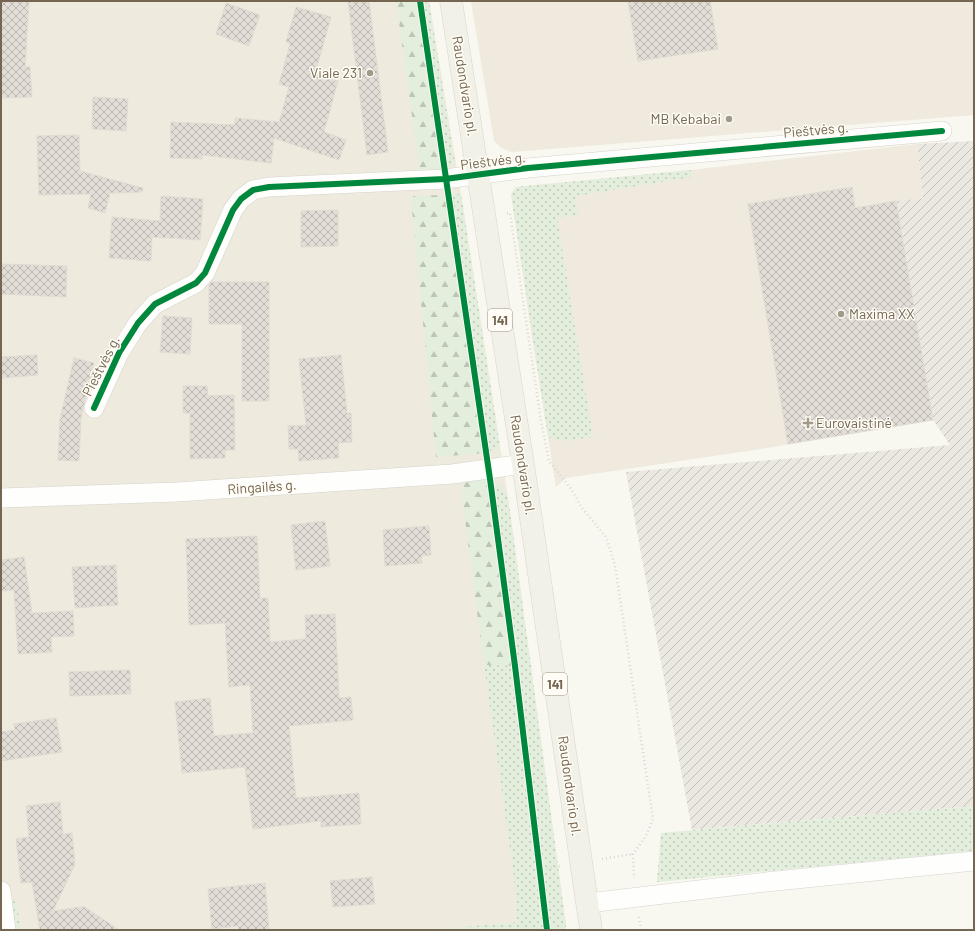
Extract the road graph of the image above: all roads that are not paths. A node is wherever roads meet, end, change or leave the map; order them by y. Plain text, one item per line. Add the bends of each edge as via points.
1 (451, 1) edge
2 (942, 131) dead end
3 (479, 175) junction
4 (94, 408) dead end
5 (523, 464) junction
6 (1, 498) edge
7 (974, 861) edge
8 (1, 891) edge
9 (588, 903) junction
10 (6, 930) edge
11 (591, 930) edge

1 - 3 main road, Raudondvario pl. / 141
2 - 3 street, Pieštvės g. via 528,168
3 - 4 street, Pieštvės g. via 253,190 241,199 233,210 205,273 196,283 155,304 138,323 119,353
3 - 5 main road, Raudondvario pl. / 141
5 - 6 street, Ringailės g. via 452,474 177,492
5 - 9 main road, Raudondvario pl. / 141
7 - 9 street
8 - 10 street
9 - 11 main road, Raudondvario pl. / 141

